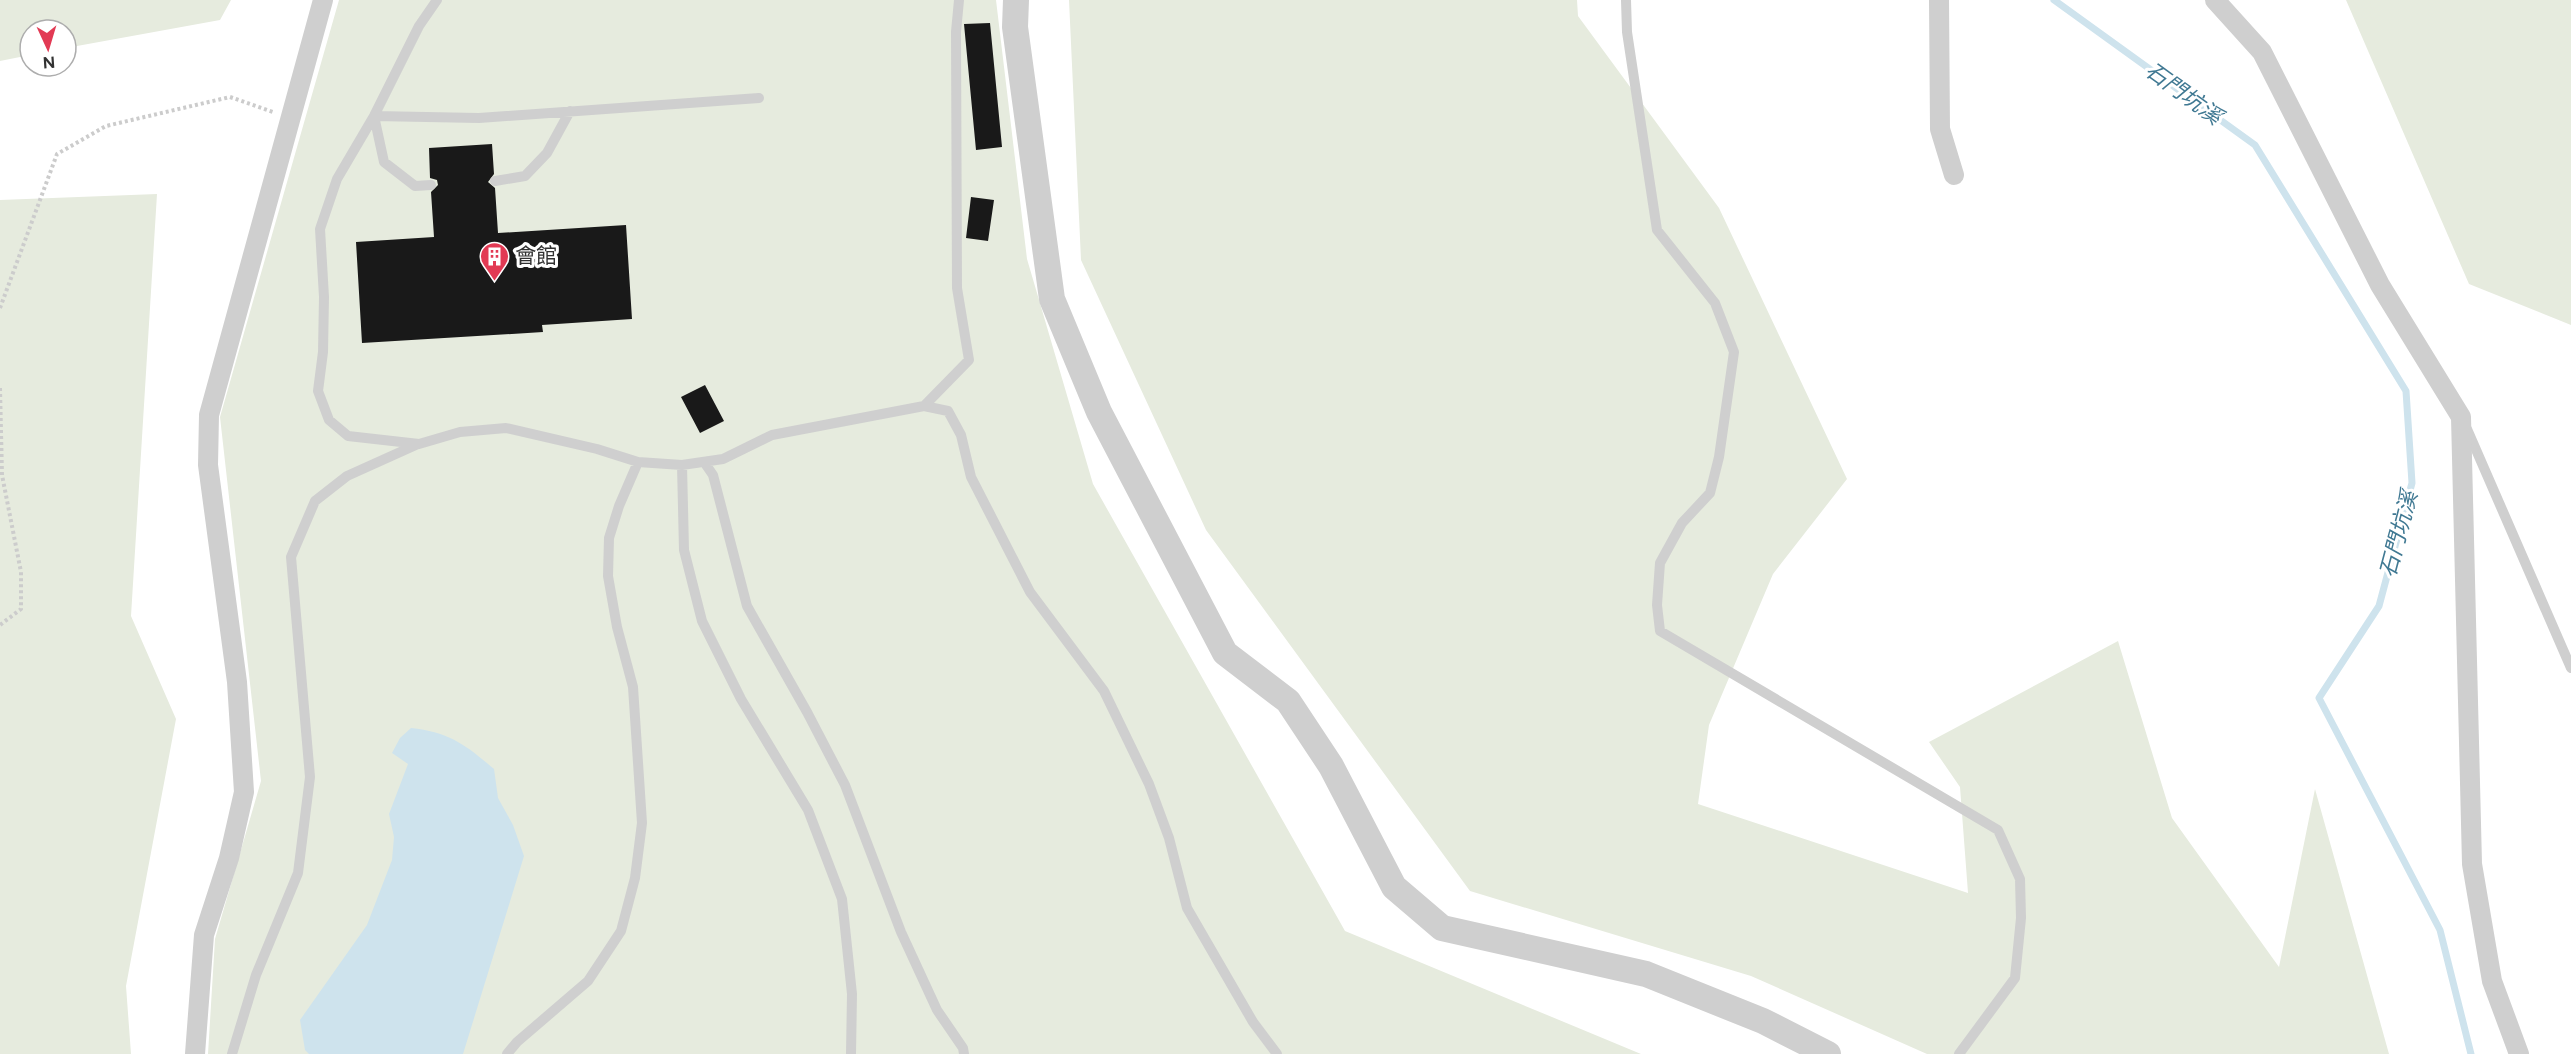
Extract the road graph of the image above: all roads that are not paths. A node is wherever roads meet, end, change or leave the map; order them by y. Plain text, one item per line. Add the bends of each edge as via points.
1 (323, 0) edge
2 (437, 0) edge
3 (959, 0) edge
4 (1016, 0) edge
5 (1626, 0) edge
6 (1939, 0) edge
7 (2215, 0) edge
8 (759, 98) dead end
9 (570, 111) junction
10 (374, 116) junction
11 (1954, 175) dead end
12 (495, 181) dead end
13 (431, 184) dead end
14 (924, 406) junction
15 (2461, 417) junction
16 (419, 444) junction
17 (638, 462) junction
18 (704, 462) junction
19 (682, 465) junction
20 (2571, 668) edge
21 (195, 1054) edge
22 (232, 1054) edge
23 (507, 1054) edge
24 (851, 1054) edge
25 (964, 1054) edge
26 (1277, 1054) edge
27 (1828, 1054) edge
28 (1959, 1054) edge
29 (2519, 1054) edge

1 - 21 street via 209,415 208,465 237,682 244,792 229,858 204,935
2 - 10 lane via 419,26
3 - 14 lane via 957,288 969,360
4 - 27 street via 1015,27 1052,299 1099,412 1225,653 1288,701 1331,766 1394,887 1442,928 1646,974 1763,1021
5 - 28 lane via 1627,32 1657,230 1715,303 1734,352 1710,494 1682,523 1660,563 1660,631 1998,830 2020,879 2015,978
6 - 11 street via 1940,129
7 - 15 street via 2262,52 2380,285
8 - 9 lane
9 - 10 lane via 478,118
9 - 12 lane via 547,153 525,176
10 - 13 lane via 384,162 415,186
10 - 16 lane via 337,179 320,229 324,308 318,391 329,420 348,436
14 - 18 lane via 772,435 723,459
14 - 26 lane via 948,411 961,435 971,477 1030,592 1104,691 1149,784 1169,838 1187,908 1252,1022
15 - 20 lane
15 - 29 street via 2472,864 2492,981
16 - 17 lane via 460,432 506,428
16 - 22 lane via 347,476 315,501 291,557 310,777 298,873 256,975
17 - 19 lane
17 - 23 lane via 609,538 608,576 633,687 642,823 635,878 621,931 588,981
18 - 19 lane
18 - 25 lane via 713,476 747,606 845,785 901,932 937,1010
19 - 24 lane via 684,550 702,621 741,699 808,810 842,898 852,994

